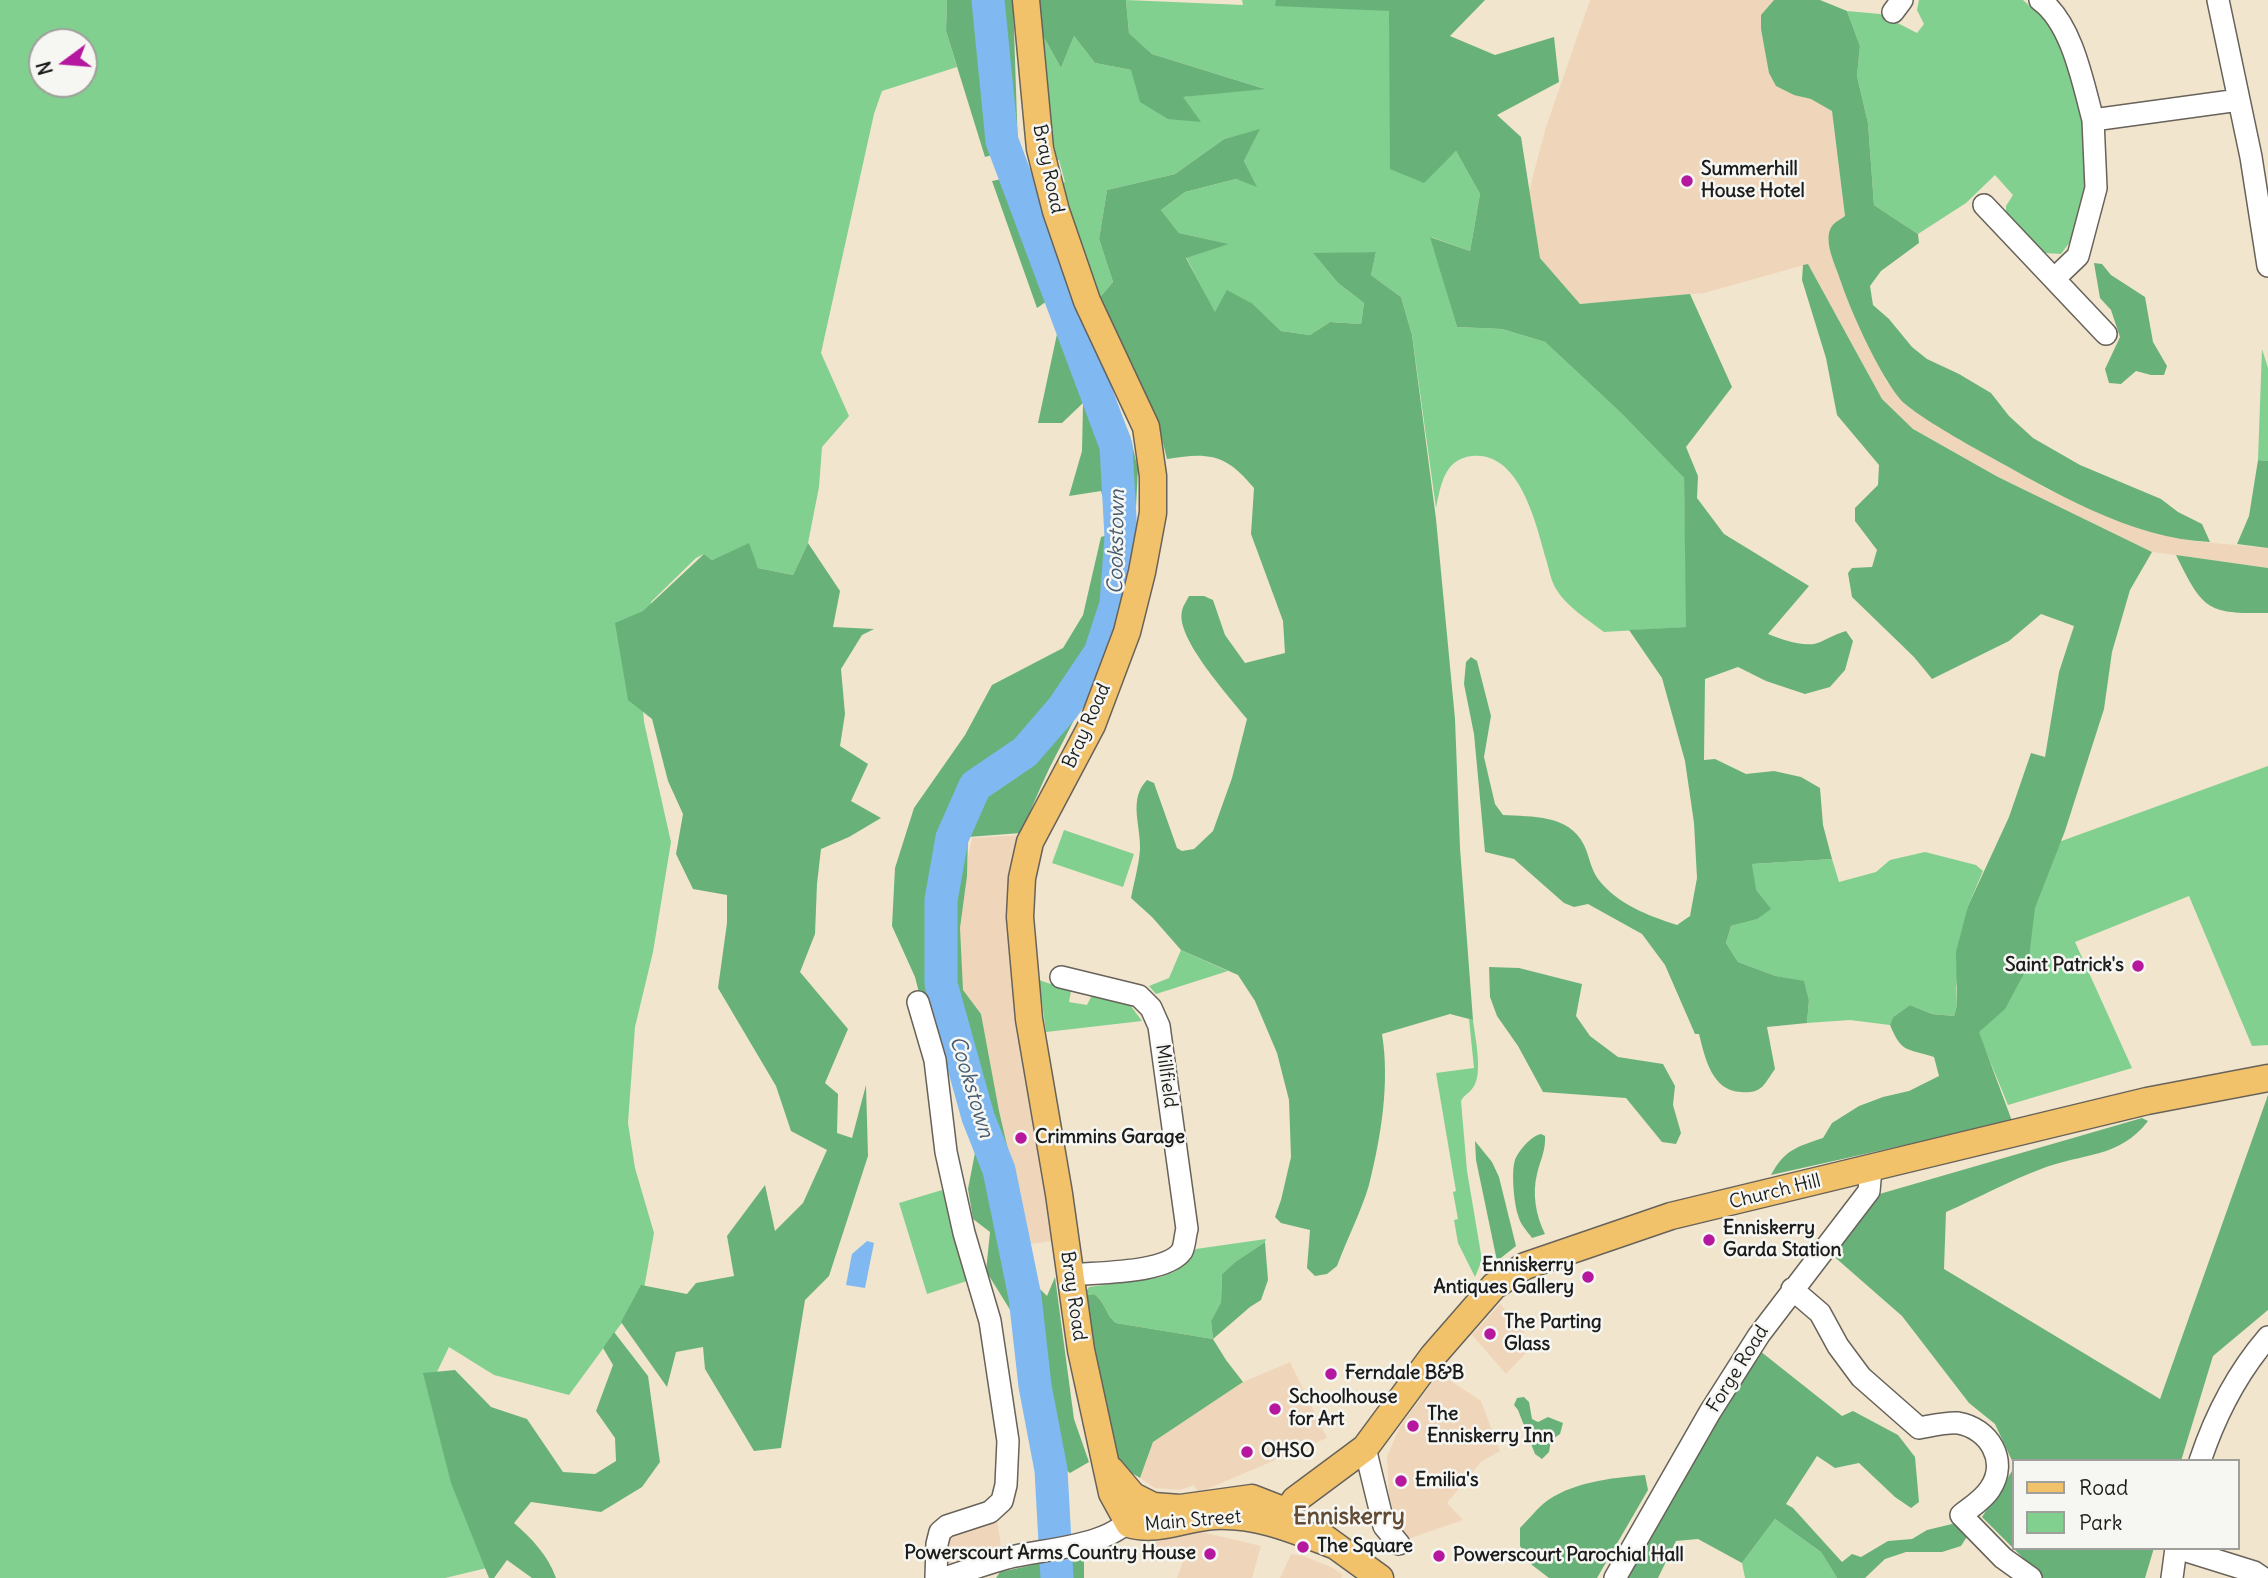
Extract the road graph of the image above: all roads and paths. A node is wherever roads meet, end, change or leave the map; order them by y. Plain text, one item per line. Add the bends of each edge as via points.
1 (1026, 0) edge
2 (2040, 0) edge
3 (2218, 0) edge
4 (2239, 100) junction
5 (2093, 120) junction
6 (2258, 139) edge
7 (1984, 205) dead end
8 (2268, 266) edge
9 (2054, 279) junction
10 (2106, 334) dead end
11 (1061, 977) dead end
12 (918, 1002) dead end
13 (2268, 1078) edge
14 (1871, 1169) junction
15 (1070, 1275) junction
16 (1792, 1289) junction
17 (2268, 1337) edge
18 (1365, 1448) junction
19 (2201, 1459) edge
20 (1136, 1513) junction
21 (1282, 1518) junction
22 (1399, 1544) dead end
23 (2177, 1550) edge
24 (2183, 1550) edge
25 (936, 1578) edge
26 (945, 1578) edge
27 (1380, 1578) edge
28 (1615, 1578) edge
29 (2031, 1578) edge
30 (2172, 1578) edge
31 (2263, 1578) edge

1 - 15 main road, Bray Road via 1040,149 1056,211 1087,301 1146,427 1153,476 1153,513 1127,632 1091,725 1030,842 1022,877 1020,917 1029,1019
2 - 5 street via 2050,7 2073,48
3 - 4 street
4 - 5 street
4 - 6 street
5 - 9 street via 2096,188 2078,256
6 - 8 street
7 - 9 street
9 - 10 street
11 - 15 street, Millfield via 1139,996 1151,1008 1159,1026 1187,1229 1183,1250 1167,1263
12 - 25 street via 935,1060 946,1152 964,1233 990,1321 1008,1441 1002,1501 990,1512 940,1532
13 - 14 main road, Church Hill via 2147,1101
14 - 16 street, Forge Road via 1869,1191
14 - 18 main road, Church Hill via 1671,1216 1525,1266 1494,1286 1433,1356
15 - 20 main road, Bray Road via 1112,1493
16 - 28 street, Forge Road via 1710,1412
16 - 29 street via 1820,1313 1861,1377 1920,1428 1955,1423 1969,1426 1993,1444 1997,1475 1990,1489 1961,1514 2003,1558
17 - 19 street via 2231,1388
18 - 21 main road via 1295,1500
18 - 22 street via 1384,1526
20 - 21 main road, Main Street via 1143,1528 1201,1518
20 - 26 street via 1090,1541 1009,1558
21 - 27 main road, Main Street via 1336,1546
23 - 30 street
24 - 31 street

